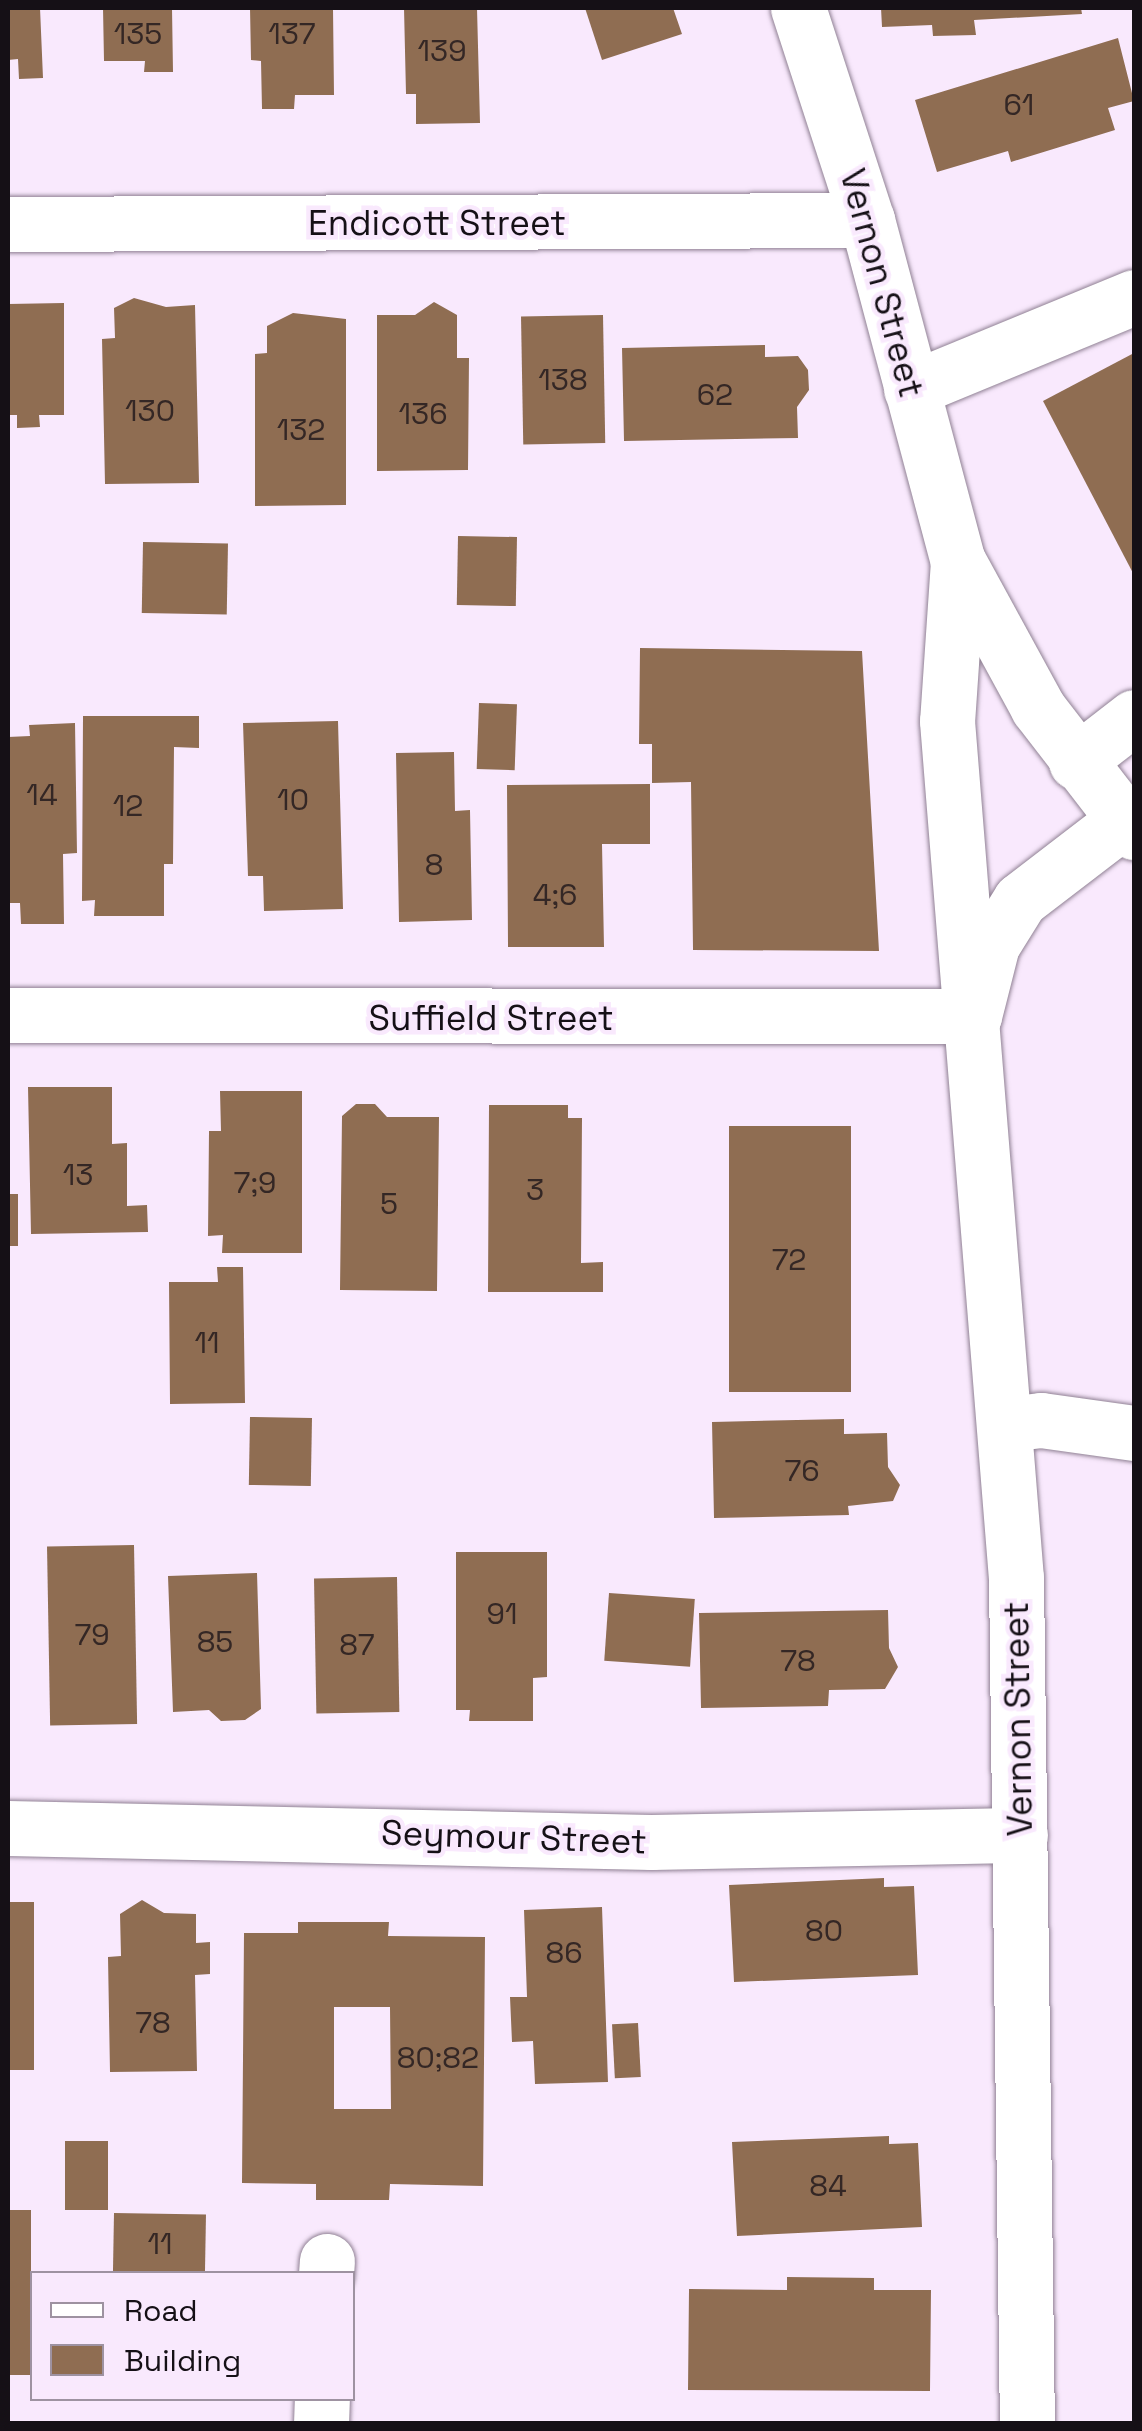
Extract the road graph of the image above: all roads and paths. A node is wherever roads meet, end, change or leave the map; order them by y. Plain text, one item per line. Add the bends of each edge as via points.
1 (798, 8) edge
2 (867, 220) junction
3 (8, 224) edge
4 (1134, 296) edge
5 (911, 389) junction
6 (958, 561) junction
7 (1134, 717) edge
8 (1076, 762) junction
9 (1129, 826) edge
10 (8, 1015) edge
11 (974, 1016) junction
12 (1008, 1424) junction
13 (1134, 1434) edge
14 (8, 1828) edge
15 (1020, 1834) junction
16 (1026, 2424) edge

1 - 2 street, Vernon Street
2 - 3 street, Endicott Street
2 - 5 street, Vernon Street
4 - 5 street
5 - 6 street, Vernon Street
6 - 8 street via 1007,659
6 - 11 street, Vernon Street via 947,720
7 - 8 street
8 - 9 street
9 - 11 street via 1020,900 992,945
10 - 11 street, Suffield Street
11 - 12 street, Vernon Street
12 - 13 street via 1040,1420
12 - 15 street, Vernon Street
14 - 15 street, Seymour Street via 651,1842
15 - 16 street, Vernon Street

